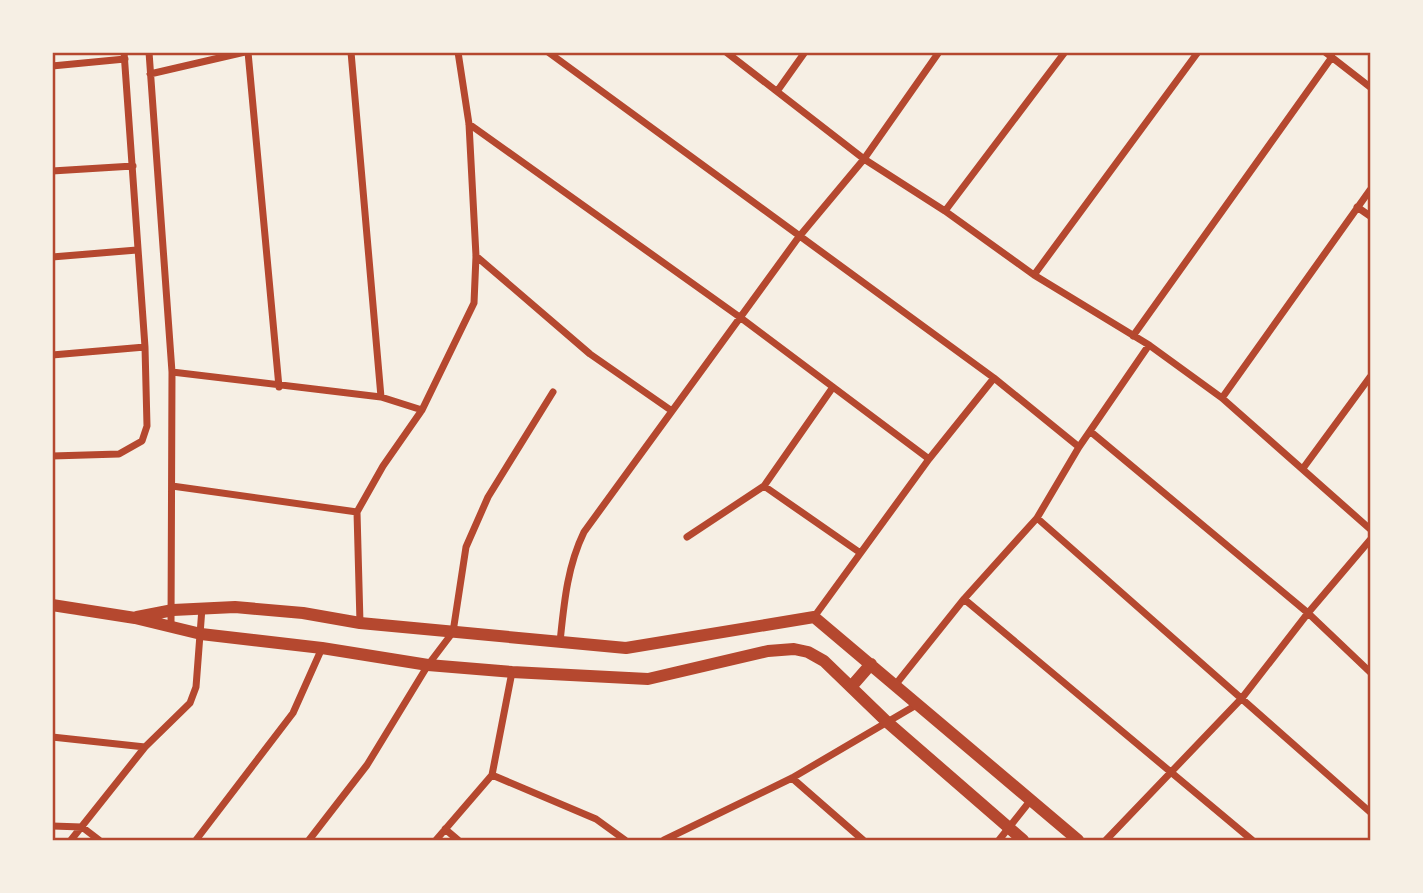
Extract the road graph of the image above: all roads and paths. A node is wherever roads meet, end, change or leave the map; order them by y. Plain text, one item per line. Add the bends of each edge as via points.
1 (149, 52) edge
2 (247, 52) edge
3 (351, 52) edge
4 (458, 52) edge
5 (548, 52) edge
6 (726, 52) edge
7 (805, 52) edge
8 (939, 52) edge
9 (1065, 52) edge
10 (1198, 52) edge
11 (1329, 55) edge
12 (125, 56) edge
13 (52, 66) edge
14 (150, 74) junction
15 (1370, 87) edge
16 (778, 90) junction
17 (469, 124) junction
18 (864, 159) junction
19 (133, 166) junction
20 (52, 171) edge
21 (1370, 190) edge
22 (1357, 207) junction
23 (945, 211) junction
24 (1370, 216) edge
25 (798, 238) junction
26 (137, 250) junction
27 (476, 256) junction
28 (52, 257) edge
29 (1034, 275) junction
30 (741, 318) junction
31 (1133, 336) junction
32 (1149, 345) junction
33 (145, 347) junction
34 (52, 355) edge
35 (172, 372) junction
36 (1370, 377) edge
37 (994, 379) junction
38 (279, 387) junction
39 (833, 387) junction
40 (553, 391) dead end
41 (380, 397) junction
42 (1222, 398) junction
43 (422, 410) junction
44 (673, 411) junction
45 (1091, 432) junction
46 (1079, 447) junction
47 (52, 456) edge
48 (929, 460) junction
49 (1304, 467) junction
50 (172, 486) junction
51 (764, 486) junction
52 (358, 512) junction
53 (1037, 518) junction
54 (1370, 529) edge
55 (687, 537) dead end
56 (1370, 540) edge
57 (859, 552) junction
58 (964, 599) junction
59 (52, 605) edge
60 (202, 608) junction
61 (173, 610) junction
62 (1308, 613) junction
63 (814, 617) junction
64 (135, 618) junction
65 (360, 623) junction
66 (171, 628) junction
67 (453, 632) junction
68 (201, 634) junction
69 (560, 642) junction
70 (322, 648) junction
71 (871, 664) junction
72 (428, 665) junction
73 (512, 672) junction
74 (1370, 672) edge
75 (896, 684) junction
76 (851, 687) junction
77 (1242, 698) junction
78 (919, 704) junction
79 (886, 721) junction
80 (52, 737) edge
81 (145, 747) junction
82 (1172, 774) junction
83 (492, 775) junction
84 (792, 778) junction
85 (1030, 801) junction
86 (1370, 812) edge
87 (52, 826) edge
88 (82, 827) junction
89 (445, 829) junction
90 (1010, 829) junction
91 (71, 841) edge
92 (99, 841) edge
93 (196, 841) edge
94 (309, 841) edge
95 (436, 841) edge
96 (458, 841) edge
97 (625, 841) edge
98 (664, 841) edge
99 (863, 841) edge
100 (999, 841) edge
101 (1023, 841) edge
102 (1078, 841) edge
103 (1106, 841) edge
104 (1252, 841) edge

1 - 14 street
2 - 14 street
2 - 38 street
3 - 41 street
4 - 17 street
5 - 25 street
6 - 16 street
7 - 16 street
8 - 18 street
9 - 23 street
10 - 29 street
11 - 15 street
11 - 31 street
12 - 13 street
12 - 19 street
14 - 35 street
16 - 18 street
17 - 27 street
17 - 30 street
18 - 23 street
18 - 25 street
19 - 20 street
19 - 26 street
21 - 22 street
22 - 24 street
22 - 42 street
23 - 29 street
25 - 30 street
25 - 37 street
26 - 28 street
26 - 33 street
27 - 43 street via 474,303
27 - 44 street via 590,354
29 - 31 street
30 - 39 street
30 - 44 street
31 - 32 street
32 - 42 street
32 - 45 street
33 - 34 street
33 - 47 street via 147,426 142,441 119,454
35 - 38 street
35 - 50 street
36 - 49 street
37 - 46 street
37 - 48 street
38 - 41 street
39 - 48 street
39 - 51 street
40 - 67 street via 488,497 466,547
41 - 43 street
42 - 49 street
43 - 52 street
44 - 69 street via 584,533 565,591
45 - 46 street
45 - 62 street
46 - 53 street
48 - 57 street
49 - 54 street
50 - 52 street
50 - 61 street
51 - 55 street
51 - 57 street
52 - 65 street
53 - 58 street
53 - 77 street
56 - 62 street
57 - 63 street
58 - 75 street
58 - 82 street
59 - 64 street
60 - 61 street
60 - 65 street via 303,614
60 - 68 street
61 - 64 street
61 - 66 street
62 - 74 street
62 - 77 street
63 - 69 street via 626,648
63 - 71 street
64 - 66 street
65 - 67 street
66 - 68 street
67 - 69 street
67 - 72 street
68 - 70 street
68 - 81 street via 190,703
70 - 72 street
70 - 93 street via 293,713
71 - 75 street
71 - 76 street
72 - 73 street
72 - 94 street via 367,765
73 - 76 street via 648,679 794,649 824,661
73 - 83 street
75 - 78 street
76 - 79 street
77 - 82 street
77 - 86 street
78 - 79 street
78 - 85 street
79 - 84 street
79 - 90 street
80 - 81 street
81 - 88 street
82 - 103 street
82 - 104 street
83 - 89 street
83 - 97 street via 596,819
84 - 98 street
84 - 99 street
85 - 90 street
85 - 102 street
87 - 88 street
88 - 91 street
88 - 92 street
89 - 95 street
89 - 96 street
90 - 100 street
90 - 101 street

